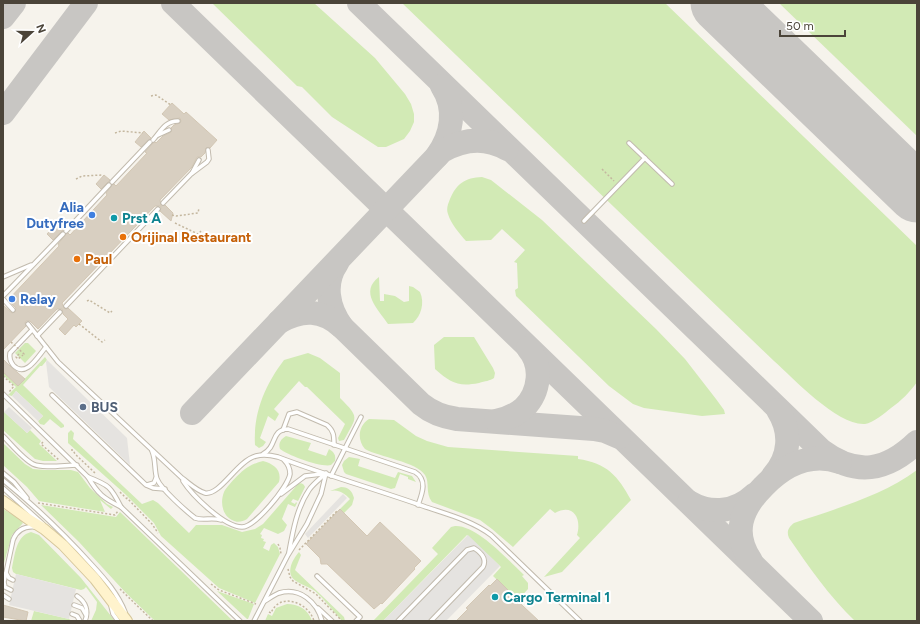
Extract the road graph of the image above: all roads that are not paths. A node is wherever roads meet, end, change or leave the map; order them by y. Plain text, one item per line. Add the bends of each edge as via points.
1 (178, 121) dead end
2 (169, 130) dead end
3 (157, 136) junction
4 (629, 142) dead end
5 (208, 150) dead end
6 (645, 158) junction
7 (199, 160) dead end
8 (191, 174) junction
9 (672, 184) dead end
10 (163, 203) dead end
11 (158, 209) dead end
12 (584, 221) dead end
13 (34, 264) junction
14 (3, 277) edge
15 (3, 298) edge
16 (66, 306) dead end
17 (13, 310) dead end
18 (60, 312) dead end
19 (28, 324) dead end
20 (32, 330) junction
21 (37, 336) junction
22 (46, 347) junction
23 (5, 393) edge
24 (52, 395) dead end
25 (361, 417) dead end
26 (283, 430) junction
27 (3, 436) edge
28 (334, 445) junction
29 (149, 448) junction
30 (345, 448) junction
31 (262, 455) junction
32 (278, 457) junction
33 (77, 465) junction
34 (3, 473) edge
35 (326, 474) junction
36 (156, 475) junction
37 (88, 476) junction
38 (331, 476) junction
39 (182, 478) junction
40 (3, 480) edge
41 (146, 485) junction
42 (3, 488) edge
43 (164, 489) junction
44 (277, 498) junction
45 (3, 501) edge
46 (418, 505) junction
47 (32, 506) junction
48 (121, 507) junction
49 (224, 521) junction
50 (44, 528) junction
51 (63, 545) junction
52 (288, 555) junction
53 (6, 572) junction
54 (317, 576) dead end
55 (13, 580) dead end
56 (3, 584) edge
57 (11, 590) dead end
58 (3, 595) edge
59 (76, 596) dead end
60 (109, 597) junction
61 (9, 599) dead end
62 (264, 601) junction
63 (313, 603) junction
64 (74, 605) dead end
65 (72, 614) dead end
66 (87, 616) junction
67 (80, 621) edge
68 (85, 621) edge
69 (118, 621) edge
70 (128, 621) edge
71 (240, 621) edge
72 (254, 621) edge
73 (322, 621) edge
74 (332, 621) edge
75 (356, 621) edge
76 (398, 621) edge
77 (431, 621) edge
78 (580, 621) edge

1 - 3 lane via 166,124
2 - 3 lane
3 - 13 lane
4 - 6 lane
5 - 8 lane via 207,162
6 - 9 lane
6 - 12 lane
7 - 8 lane
8 - 10 lane
11 - 16 lane
13 - 14 lane
13 - 15 lane
15 - 17 lane
18 - 21 lane
19 - 20 lane
20 - 21 lane
20 - 22 lane via 12,351 12,364 19,370 27,369
21 - 22 lane
22 - 29 lane via 58,362
23 - 33 lane
24 - 41 lane
25 - 30 lane
26 - 28 lane via 288,429
26 - 28 lane via 289,414 296,412 327,425 334,437
26 - 31 lane via 276,434 271,449
27 - 33 lane via 34,464
28 - 30 lane
29 - 36 lane via 155,458
29 - 39 lane
30 - 38 lane
30 - 46 lane via 418,474 423,488
31 - 32 lane
31 - 39 lane via 242,463 212,493 204,493
32 - 35 lane
32 - 44 lane via 286,462 290,473
33 - 37 lane
34 - 47 lane via 14,482
35 - 38 lane
35 - 44 lane via 305,476
35 - 52 lane via 321,494 307,524
35 - 52 lane via 310,489 301,506
36 - 41 lane via 154,483
36 - 43 lane
37 - 48 lane via 106,500
37 - 48 lane via 105,483
38 - 46 lane
39 - 49 lane via 188,489
40 - 47 lane
41 - 43 lane
42 - 51 lane via 46,526
43 - 49 lane via 195,518
44 - 49 lane via 258,519 246,526
45 - 50 main road
46 - 78 lane via 466,521 486,532
47 - 70 lane via 101,575 120,600
48 - 71 lane
50 - 51 main road
50 - 53 lane via 29,526 18,531 13,540
51 - 60 main road
52 - 62 lane
53 - 55 lane
53 - 56 lane
54 - 75 lane via 360,617
56 - 57 lane
58 - 61 lane
59 - 66 lane via 85,605
60 - 69 lane via 113,614
60 - 70 main road
62 - 63 lane via 276,594 287,592 299,594
62 - 72 lane
63 - 73 lane
63 - 74 lane
64 - 66 lane via 82,608
65 - 67 lane
66 - 68 lane
76 - 77 lane via 467,550 474,548 484,557 483,568

